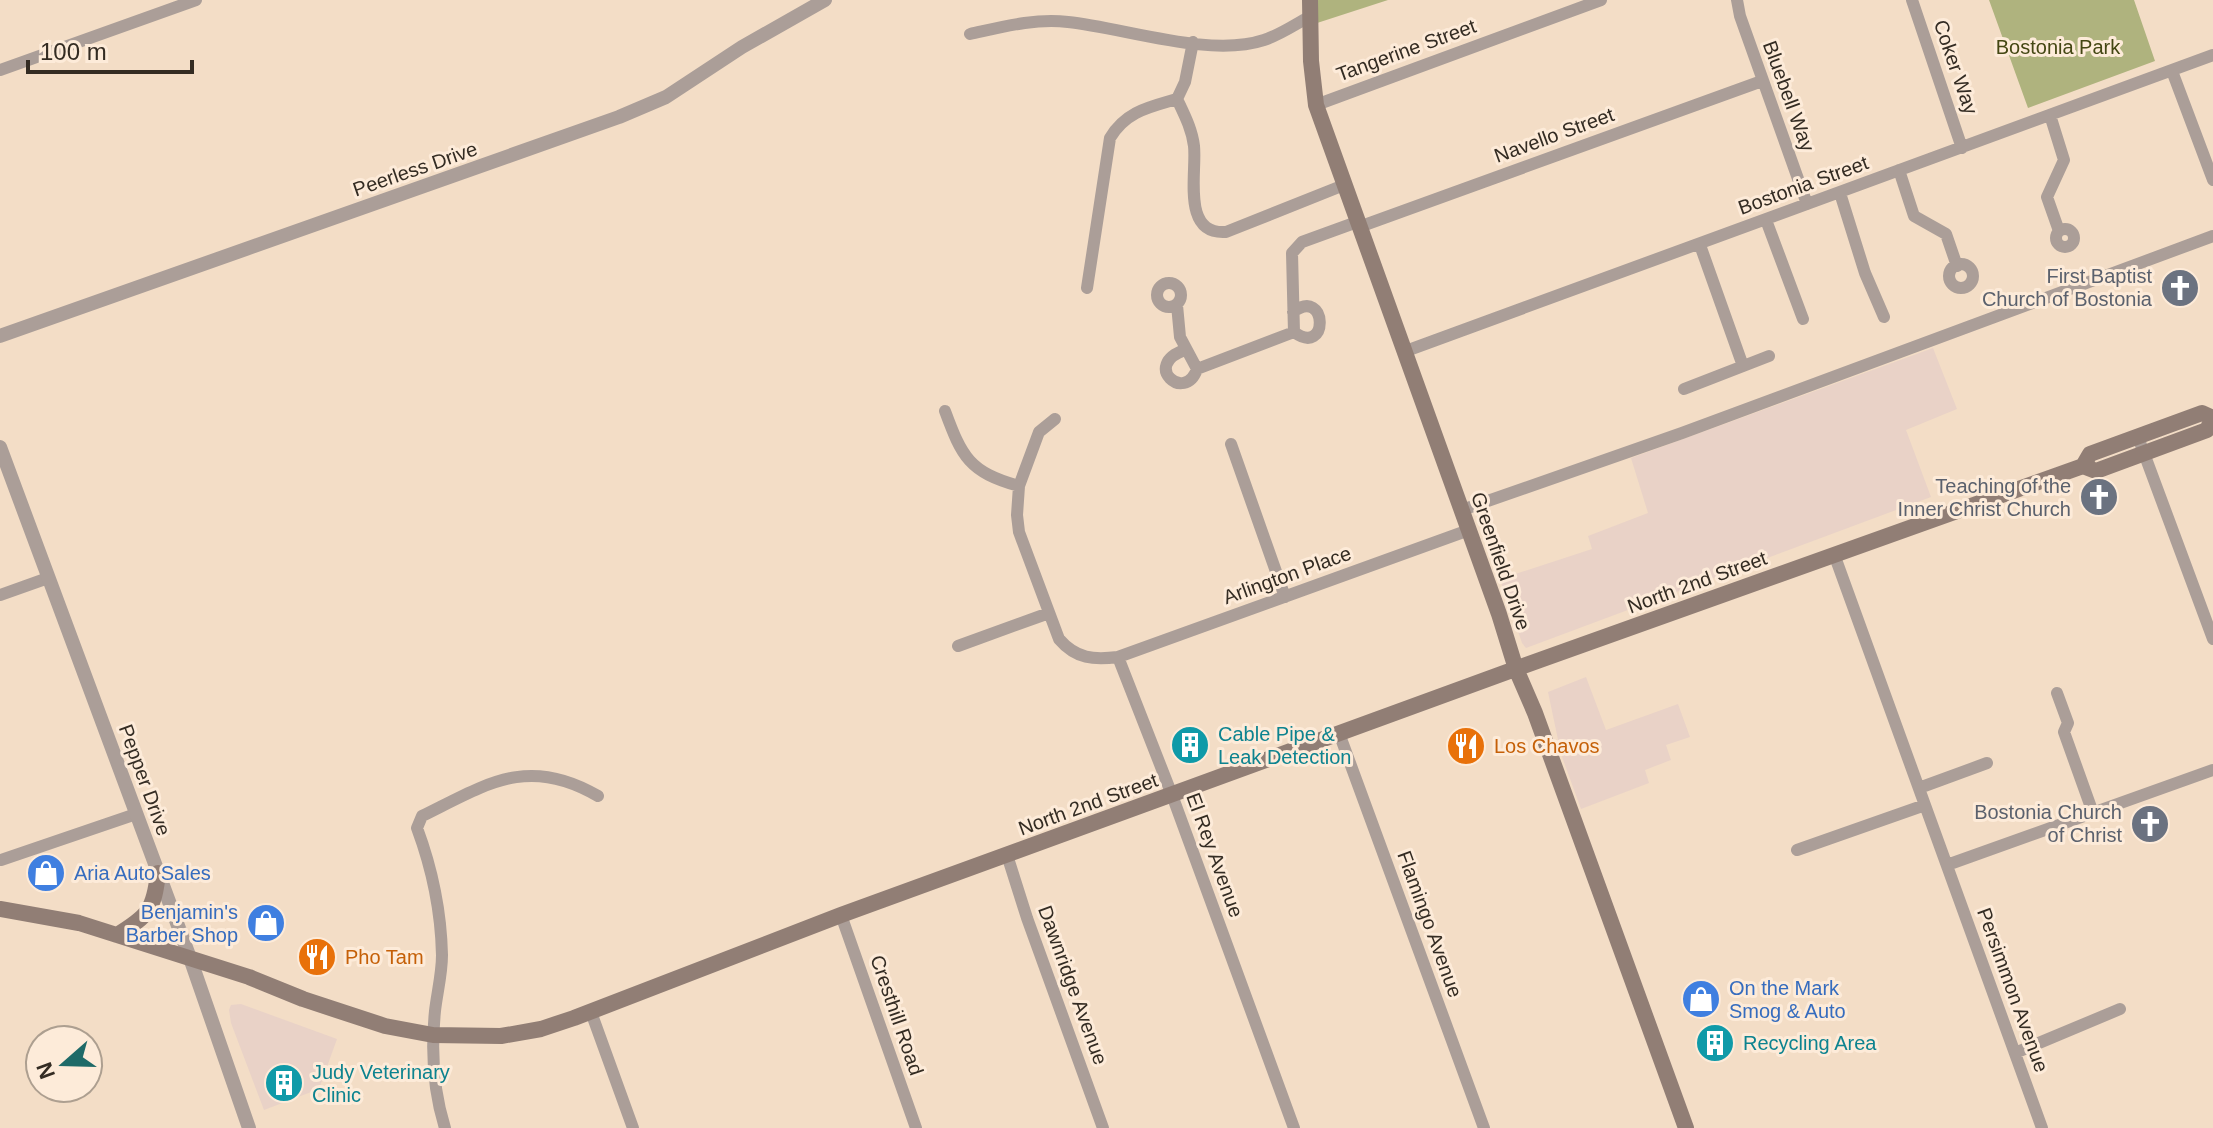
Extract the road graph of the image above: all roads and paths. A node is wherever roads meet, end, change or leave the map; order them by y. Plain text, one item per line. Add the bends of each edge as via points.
1 (196, 0) edge
2 (825, 0) edge
3 (1310, 0) edge
4 (1601, 0) edge
5 (1737, 0) edge
6 (1912, 0) edge
7 (1309, 17) junction
8 (970, 34) dead end
9 (1193, 42) junction
10 (2213, 55) edge
11 (0, 70) edge
12 (2172, 71) junction
13 (1762, 81) junction
14 (1177, 99) junction
15 (1316, 105) junction
16 (2050, 115) junction
17 (1962, 148) junction
18 (1899, 170) junction
19 (2213, 180) edge
20 (1344, 185) junction
21 (1840, 193) junction
22 (1807, 204) junction
23 (1766, 220) junction
24 (1358, 225) junction
25 (2059, 231) dead end
26 (2213, 236) edge
27 (1700, 245) junction
28 (1957, 266) dead end
29 (1087, 288) dead end
30 (1177, 305) dead end
31 (1293, 312) junction
32 (1884, 317) dead end
33 (1803, 319) dead end
34 (1294, 332) junction
35 (0, 336) edge
36 (1185, 350) junction
37 (1406, 351) junction
38 (1769, 356) dead end
39 (1743, 366) junction
40 (1197, 369) junction
41 (1684, 389) dead end
42 (945, 411) dead end
43 (2191, 417) junction
44 (2212, 418) edge
45 (1055, 419) dead end
46 (2138, 437) junction
47 (1231, 444) dead end
48 (0, 447) edge
49 (2144, 453) junction
50 (2083, 466) junction
51 (1019, 486) junction
52 (1462, 510) junction
53 (1469, 530) junction
54 (1834, 554) junction
55 (48, 578) junction
56 (0, 595) edge
57 (1285, 597) junction
58 (1049, 613) junction
59 (2213, 639) edge
60 (958, 646) dead end
61 (1118, 657) junction
62 (1516, 669) junction
63 (2057, 693) dead end
64 (1339, 733) junction
65 (1987, 763) dead end
66 (2213, 770) edge
67 (1919, 788) junction
68 (1172, 795) junction
69 (598, 796) dead end
70 (1925, 805) junction
71 (2093, 813) junction
72 (136, 814) junction
73 (1797, 850) dead end
74 (1007, 855) junction
75 (1, 860) edge
76 (1947, 865) junction
77 (158, 873) junction
78 (0, 909) edge
79 (841, 915) junction
80 (117, 935) junction
81 (190, 958) junction
82 (2120, 1009) dead end
83 (591, 1012) junction
84 (433, 1035) junction
85 (2015, 1053) junction
86 (249, 1128) edge
87 (445, 1128) edge
88 (633, 1128) edge
89 (916, 1128) edge
90 (1103, 1128) edge
91 (1294, 1128) edge
92 (1484, 1128) edge
93 (1686, 1128) edge
94 (2042, 1128) edge

1 - 11 street
2 - 35 street, Peerless Drive via 666,97 619,117
3 - 7 main road, Greenfield Drive
4 - 15 street, Tangerine Street
5 - 13 street, Bluebell Way
6 - 17 street, Coker Way
7 - 9 street via 1249,43
7 - 15 main road, Greenfield Drive
8 - 9 street via 1066,21
9 - 14 street
10 - 12 street, Bostonia Street
12 - 16 street, Bostonia Street
12 - 19 street
13 - 22 street, Bluebell Way
13 - 24 street, Navello Street
14 - 20 street via 1194,143 1192,183 1198,217 1208,229 1226,232
14 - 29 street via 1130,114 1110,138
15 - 20 main road, Greenfield Drive
16 - 17 street, Bostonia Street
16 - 25 street via 2064,160 2047,197
17 - 18 street, Bostonia Street
18 - 21 street, Bostonia Street
18 - 28 street via 1914,216 1946,234
20 - 24 main road, Greenfield Drive
21 - 22 street, Bostonia Street
21 - 32 street
22 - 23 street, Bostonia Street
23 - 27 street, Bostonia Street
23 - 33 street
24 - 31 street, Navello Street via 1297,245 1292,253
24 - 37 main road, Greenfield Drive
26 - 52 street
27 - 37 street, Bostonia Street
27 - 39 street
30 - 36 street
31 - 34 street
31 - 34 street via 1313,308 1321,324 1310,337
34 - 40 street
36 - 40 street
36 - 40 street via 1167,361 1169,377 1186,383
37 - 52 main road, Greenfield Drive
38 - 39 street
39 - 41 street
42 - 51 street via 959,448 977,469
43 - 44 main road, North 2nd Street via 2202,413
43 - 46 main road, North 2nd Street
43 - 49 main road via 2176,431 2156,438
44 - 49 main road, North 2nd Street via 2207,430
45 - 51 street via 1039,432
46 - 49 street
46 - 50 main road, North 2nd Street via 2090,454
47 - 57 street
48 - 55 street, Pepper Drive
49 - 50 main road, North 2nd Street via 2096,471
49 - 59 street
50 - 54 main road, North 2nd Street
51 - 58 street via 1019,532
52 - 53 main road, Greenfield Drive
53 - 57 street, Arlington Place
53 - 62 main road, Greenfield Drive
54 - 62 main road, North 2nd Street
54 - 67 street
55 - 56 street
55 - 72 street, Pepper Drive
57 - 61 street, Arlington Place
58 - 60 street
58 - 61 street via 1066,647 1094,660
61 - 68 street, El Rey Avenue
62 - 64 main road, North 2nd Street
62 - 93 main road, Greenfield Drive
63 - 71 street via 2068,723 2064,732
64 - 68 main road, North 2nd Street
64 - 92 street, Flamingo Avenue
65 - 67 street
66 - 71 street
67 - 70 street
68 - 74 main road, North 2nd Street
68 - 91 street, El Rey Avenue
69 - 84 street via 547,775 510,777 422,816 417,828 439,903 442,958
70 - 73 street
70 - 76 street, Persimmon Avenue
71 - 76 street
72 - 75 street
72 - 77 street, Pepper Drive
74 - 79 main road, North 2nd Street
74 - 90 street, Dawnridge Avenue
76 - 85 street, Persimmon Avenue
77 - 80 main road via 149,912
77 - 81 street, Pepper Drive
78 - 80 main road, North 2nd Street
79 - 83 main road, North 2nd Street
79 - 89 street, Cresthill Road
80 - 81 main road, North 2nd Street
81 - 84 main road, North 2nd Street via 385,1026
81 - 86 street, Pepper Drive
82 - 85 street
83 - 84 main road, North 2nd Street via 523,1033
83 - 88 street
84 - 87 street via 435,1094
85 - 94 street, Persimmon Avenue

